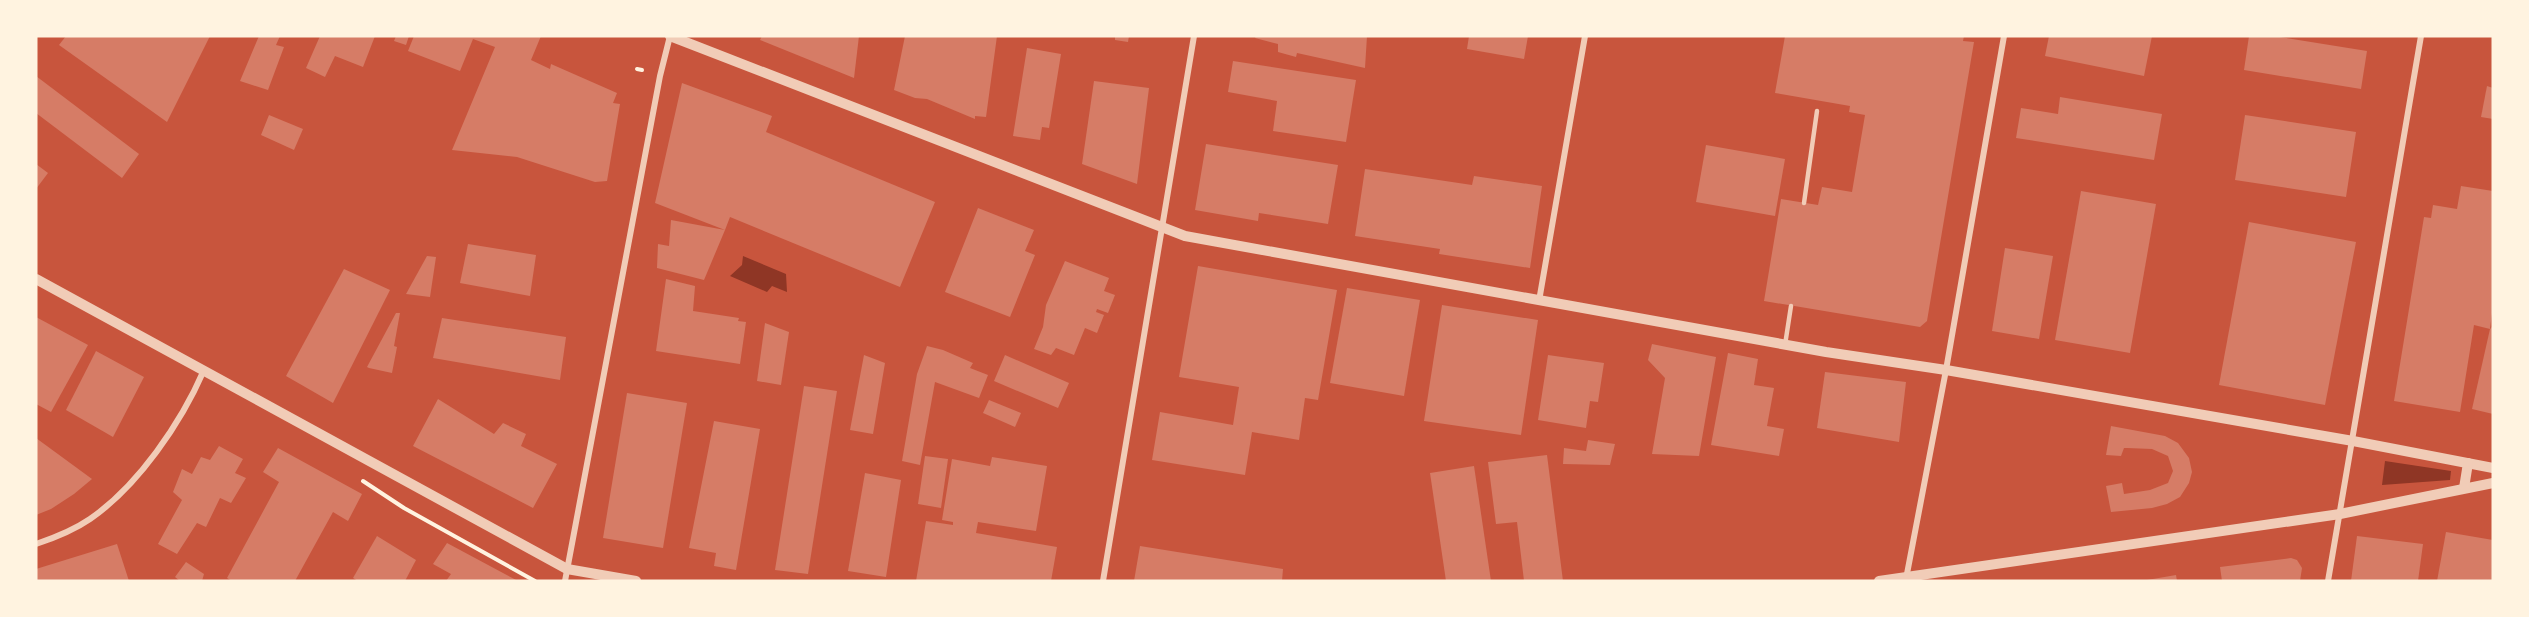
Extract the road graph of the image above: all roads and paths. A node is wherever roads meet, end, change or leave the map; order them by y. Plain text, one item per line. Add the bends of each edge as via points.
1 (670, 36) edge
2 (1194, 36) edge
3 (1585, 36) edge
4 (2004, 36) edge
5 (2421, 36) edge
6 (1817, 111) dead end
7 (1804, 203) dead end
8 (1163, 228) junction
9 (36, 279) edge
10 (1539, 301) junction
11 (1791, 306) dead end
12 (1785, 345) junction
13 (204, 370) junction
14 (1946, 370) junction
15 (2353, 441) junction
16 (2468, 464) junction
17 (2493, 468) edge
18 (2493, 483) edge
19 (2464, 488) junction
20 (2340, 514) junction
21 (36, 544) edge
22 (567, 569) junction
23 (1906, 579) edge
24 (565, 581) edge
25 (636, 581) edge
26 (1103, 581) edge
27 (1879, 581) edge
28 (2328, 581) edge

1 - 8 street
1 - 22 street
2 - 8 street
3 - 10 street
4 - 14 street
5 - 15 street
6 - 7 lane
8 - 10 street via 1185,236
8 - 26 street
9 - 13 street
10 - 12 street
11 - 12 lane
12 - 14 street
13 - 21 street via 159,449 122,491 90,520
13 - 22 street
14 - 15 street
14 - 23 street
15 - 16 street
15 - 20 street
16 - 17 street
16 - 19 street
18 - 19 street
19 - 20 street
20 - 23 street
20 - 28 street
22 - 24 street
22 - 25 street
23 - 27 street

